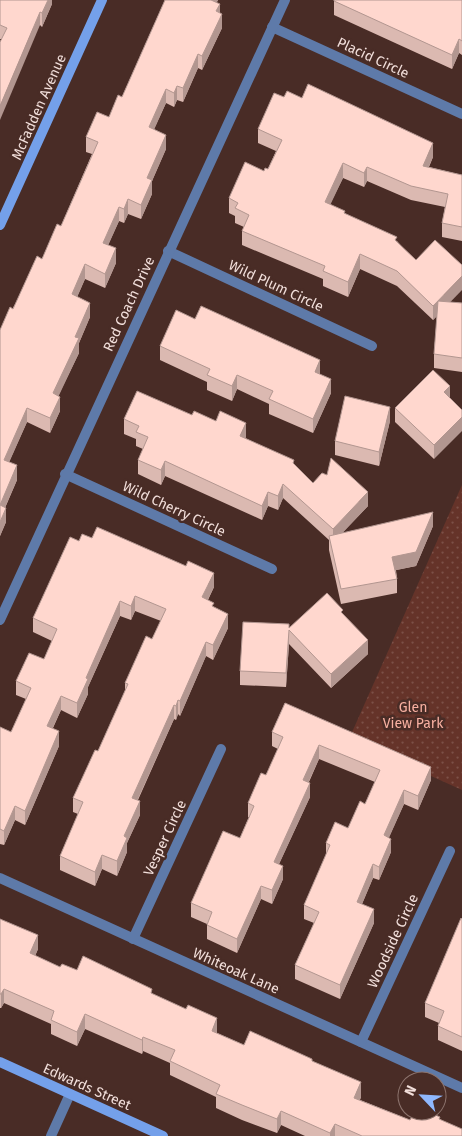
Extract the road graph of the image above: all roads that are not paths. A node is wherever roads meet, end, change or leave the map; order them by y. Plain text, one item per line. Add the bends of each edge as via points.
1 (102, 0) edge
2 (285, 0) edge
3 (272, 27) junction
4 (462, 114) edge
5 (0, 225) edge
6 (168, 251) junction
7 (372, 346) dead end
8 (65, 474) junction
9 (272, 569) dead end
10 (0, 620) edge
11 (221, 749) dead end
12 (450, 851) dead end
13 (0, 878) edge
14 (133, 939) junction
15 (361, 1042) junction
16 (0, 1062) edge
17 (462, 1088) edge
18 (70, 1094) junction
19 (51, 1136) edge
20 (163, 1136) edge

1 - 5 street, McFadden Avenue
2 - 3 street, Red Coach Drive
3 - 4 street, Placid Circle
3 - 6 street, Red Coach Drive
6 - 7 street, Wild Plum Circle
6 - 8 street, Red Coach Drive
8 - 9 street, Wild Cherry Circle
8 - 10 street, Red Coach Drive
11 - 14 street, Vesper Circle
12 - 15 street, Woodside Circle
13 - 14 street, Whiteoak Lane
14 - 15 street, Whiteoak Lane
15 - 17 street, Whiteoak Lane
16 - 18 street, Edwards Street
18 - 19 street
18 - 20 street, Edwards Street

